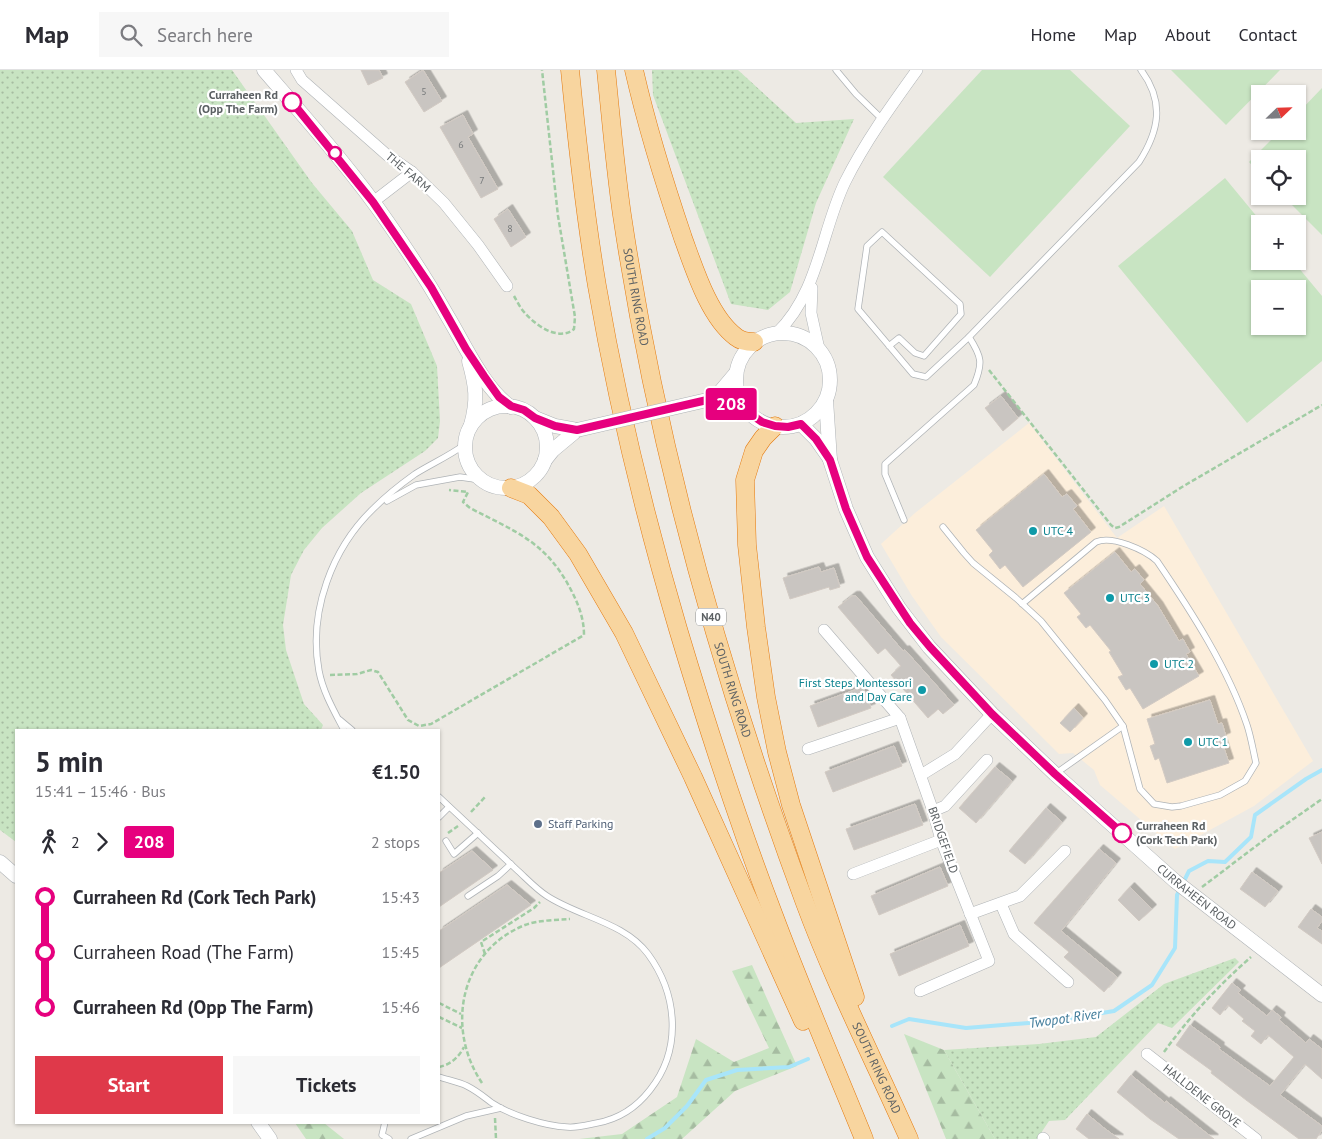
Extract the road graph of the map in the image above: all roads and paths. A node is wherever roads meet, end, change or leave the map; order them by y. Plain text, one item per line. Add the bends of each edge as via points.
1 (264, 70) edge
2 (296, 70) edge
3 (542, 70) edge
4 (570, 70) edge
5 (606, 70) edge
6 (634, 70) edge
7 (836, 70) edge
8 (917, 70) edge
9 (1141, 70) edge
10 (882, 119) junction
11 (412, 172) junction
12 (373, 202) junction
13 (812, 281) junction
14 (507, 286) joint
15 (777, 333) junction
16 (969, 337) junction
17 (754, 342) junction
18 (889, 346) junction
19 (466, 349) junction
20 (819, 349) junction
21 (981, 360) junction
22 (736, 373) junction
23 (707, 400) junction
24 (826, 400) junction
25 (1322, 404) edge
26 (511, 406) junction
27 (750, 414) junction
28 (535, 418) junction
29 (801, 424) junction
30 (470, 426) junction
31 (775, 426) junction
32 (577, 430) junction
33 (464, 446) junction
34 (545, 460) junction
35 (830, 460) junction
36 (480, 480) junction
37 (511, 488) junction
38 (450, 490) dead end
39 (374, 508) junction
40 (904, 520) dead end
41 (944, 527) dead end
42 (1022, 604) junction
43 (824, 630) dead end
44 (321, 677) junction
45 (992, 714) junction
46 (337, 717) junction
47 (900, 718) junction
48 (1123, 726) junction
49 (343, 729) edge
50 (351, 729) edge
51 (808, 749) dead end
52 (987, 760) dead end
53 (1055, 774) junction
54 (921, 775) junction
55 (485, 797) dead end
56 (440, 798) edge
57 (1322, 799) edge
58 (450, 807) junction
59 (933, 811) junction
60 (471, 812) dead end
61 (440, 816) edge
62 (478, 833) junction
63 (940, 840) junction
64 (446, 841) dead end
65 (1065, 850) dead end
66 (0, 862) edge
67 (511, 864) junction
68 (853, 874) dead end
69 (15, 875) edge
70 (1194, 894) junction
71 (468, 896) dead end
72 (540, 901) dead end
73 (1001, 904) junction
74 (970, 914) junction
75 (594, 920) junction
76 (1259, 945) junction
77 (484, 954) junction
78 (1068, 982) dead end
79 (920, 991) dead end
80 (1322, 995) edge
81 (440, 1004) edge
82 (461, 1014) junction
83 (440, 1018) edge
84 (462, 1028) junction
85 (464, 1046) junction
86 (1147, 1054) dead end
87 (1157, 1061) junction
88 (440, 1067) edge
89 (440, 1077) edge
90 (888, 1091) junction
91 (491, 1102) junction
92 (501, 1108) junction
93 (493, 1110) junction
94 (259, 1124) edge
95 (385, 1124) edge
96 (270, 1139) edge
97 (389, 1139) edge
98 (411, 1139) edge
99 (496, 1139) edge
100 (859, 1139) edge
101 (864, 1139) edge
102 (909, 1139) edge
103 (1256, 1139) edge

1 - 12 street
2 - 11 street, THE FARM via 314,91 387,155
3 - 14 path via 574,329 562,334 536,323
4 - 101 highway, N40 via 598,289 627,435 667,590 714,745 766,896
5 - 90 highway, SOUTH RING ROAD / N40 via 622,214 654,396 679,504 763,787 816,932
6 - 17 highway via 664,182 700,282 712,308 726,327 736,338
7 - 10 lane
8 - 10 street
9 - 16 lane via 1154,93 1156,108 1157,124 1147,150
10 - 13 street via 845,182
11 - 12 street
11 - 14 street, THE FARM via 444,203
12 - 19 street via 431,287
13 - 15 street via 798,308
13 - 20 street via 811,313
15 - 17 street
15 - 20 street via 793,333
16 - 18 lane via 926,377 913,374
16 - 21 lane
17 - 22 street via 740,361
18 - 18 lane via 899,338 915,353 924,356 961,314 960,304 882,232 867,246 858,309
19 - 26 street via 499,397
19 - 30 street via 476,393 476,408
20 - 24 street, CURRAHEEN ROAD via 829,368
21 - 25 path via 1115,528
21 - 40 lane via 974,385 885,464 885,474
22 - 23 street via 720,392
22 - 27 street via 736,388
23 - 27 street via 734,405
23 - 32 street, bridge
24 - 29 street via 820,410
24 - 35 street, CURRAHEEN ROAD
26 - 28 street
26 - 30 street via 488,410
27 - 31 street
28 - 32 street
28 - 34 street via 546,438
29 - 31 street
29 - 35 street, CURRAHEEN ROAD
30 - 33 street
31 - 90 highway via 754,451 745,480 747,545 766,697 794,814
32 - 34 street
33 - 36 street via 471,470
33 - 39 lane via 414,475
34 - 37 street via 532,479
35 - 45 street, CURRAHEEN ROAD via 846,509 867,557 894,600 930,647
36 - 37 street via 500,488
36 - 39 lane via 460,477 416,485
37 - 100 highway via 529,495 551,517 578,554 624,633
38 - 44 path via 468,492 463,502 470,508 525,537 550,558 577,600 584,635 431,724 419,726 408,720 378,672 371,670
39 - 44 lane via 352,532 336,558 326,584 316,640
41 - 42 lane via 973,563
42 - 48 lane via 1081,670
42 - 48 lane via 1096,542 1102,540 1130,546 1150,555 1174,586 1222,670 1248,727 1256,763 1245,781 1220,795 1182,806 1154,804 1140,789
43 - 47 street
44 - 46 lane via 326,697
45 - 53 street, CURRAHEEN ROAD
45 - 54 street via 955,754
46 - 49 lane
46 - 50 lane
47 - 51 street
47 - 54 street, BRIDGEFIELD
48 - 53 lane
52 - 59 street via 945,806
53 - 70 street, CURRAHEEN ROAD
54 - 59 street, BRIDGEFIELD
55 - 60 path
56 - 58 lane
57 - 70 path
58 - 61 lane
58 - 62 lane
59 - 63 street, BRIDGEFIELD
62 - 64 lane via 454,854
62 - 67 lane
63 - 68 street
63 - 74 street, BRIDGEFIELD
65 - 73 street via 1020,896
66 - 69 street
67 - 71 lane
67 - 75 lane via 546,896
70 - 76 street, CURRAHEEN ROAD
72 - 77 path via 481,942
73 - 74 street
73 - 78 street via 1014,934
74 - 79 street, BRIDGEFIELD via 989,961
75 - 77 path via 584,918 524,926
75 - 92 lane via 609,925 634,941 647,954 664,984 671,1006 673,1029 662,1074 632,1109 602,1122 568,1127 548,1124
76 - 80 street, CURRAHEEN ROAD
76 - 87 path via 1251,957 1194,1012
77 - 82 path via 471,975
81 - 82 path
82 - 84 path
83 - 84 path
84 - 85 path
85 - 88 path via 455,1059
85 - 91 path
86 - 87 street, HALLDENE GROVE
87 - 103 street, HALLDENE GROVE
89 - 91 lane via 465,1085
90 - 102 highway, SOUTH RING ROAD / N40
91 - 92 lane
92 - 93 lane
93 - 98 lane via 466,1116
93 - 99 path
94 - 96 street
95 - 97 lane via 382,1135

